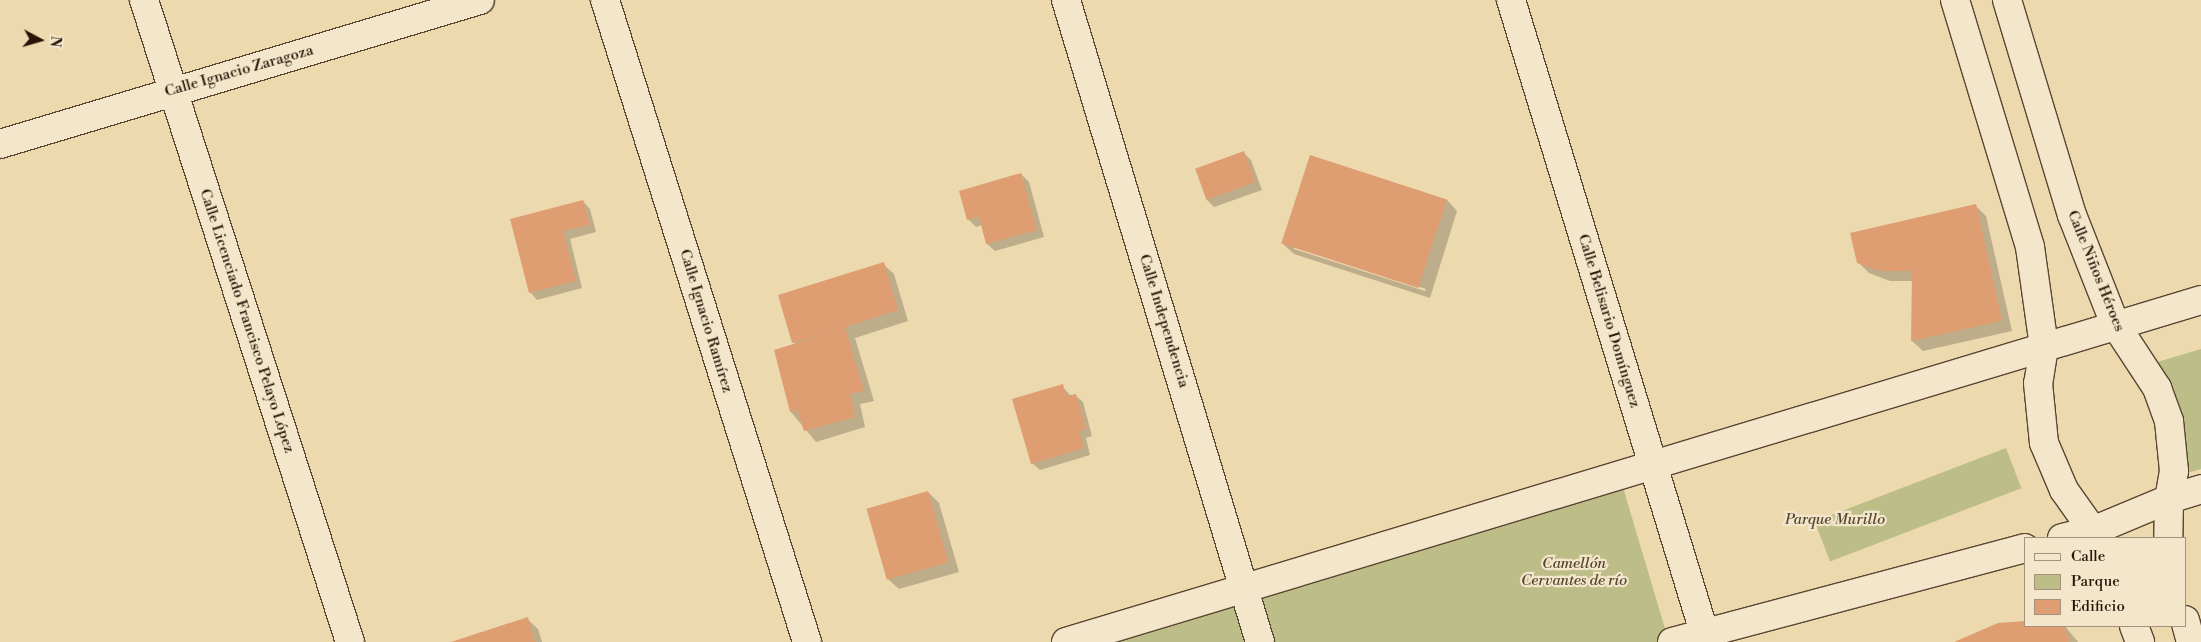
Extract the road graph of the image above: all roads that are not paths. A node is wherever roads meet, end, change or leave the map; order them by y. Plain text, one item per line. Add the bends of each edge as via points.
1 (144, 0) edge
2 (480, 0) edge
3 (605, 0) edge
4 (1066, 0) edge
5 (1511, 0) edge
6 (1955, 0) edge
7 (2007, 0) edge
8 (172, 90) junction
9 (0, 144) edge
10 (2201, 300) edge
11 (2115, 324) junction
12 (2044, 347) junction
13 (1654, 466) junction
14 (2201, 489) edge
15 (2169, 499) junction
16 (2096, 534) edge
17 (2070, 537) edge
18 (2168, 537) edge
19 (2024, 548) edge
20 (1246, 590) junction
21 (2186, 624) edge
22 (2134, 627) edge
23 (1706, 637) edge
24 (350, 642) edge
25 (807, 642) edge
26 (1066, 642) edge
27 (1260, 642) edge
28 (1672, 642) edge
29 (2140, 642) edge
30 (2191, 642) edge

1 - 8 street, Calle Licenciado Francisco Pelayo López
2 - 8 street, Calle Ignacio Zaragoza
3 - 25 street, Calle Ignacio Ramírez
4 - 20 street, Calle Independencia
5 - 13 street, Calle Belisario Domínguez
6 - 12 street via 2030,247
7 - 11 street, Calle Niños Héroes via 2072,215
8 - 9 street, Calle Ignacio Zaragoza
8 - 24 street, Calle Licenciado Francisco Pelayo López
10 - 11 street
11 - 12 street
11 - 15 street, Calle Niños Héroes via 2156,388 2169,421 2174,463
12 - 13 street
12 - 16 street via 2038,383 2044,443 2064,490
13 - 20 street
13 - 23 street, Calle Belisario Domínguez
14 - 15 street
15 - 16 street
15 - 18 street, Calle Niños Héroes
16 - 17 street
19 - 23 street
20 - 26 street
20 - 27 street, Calle Independencia
21 - 30 street
22 - 29 street
23 - 28 street

